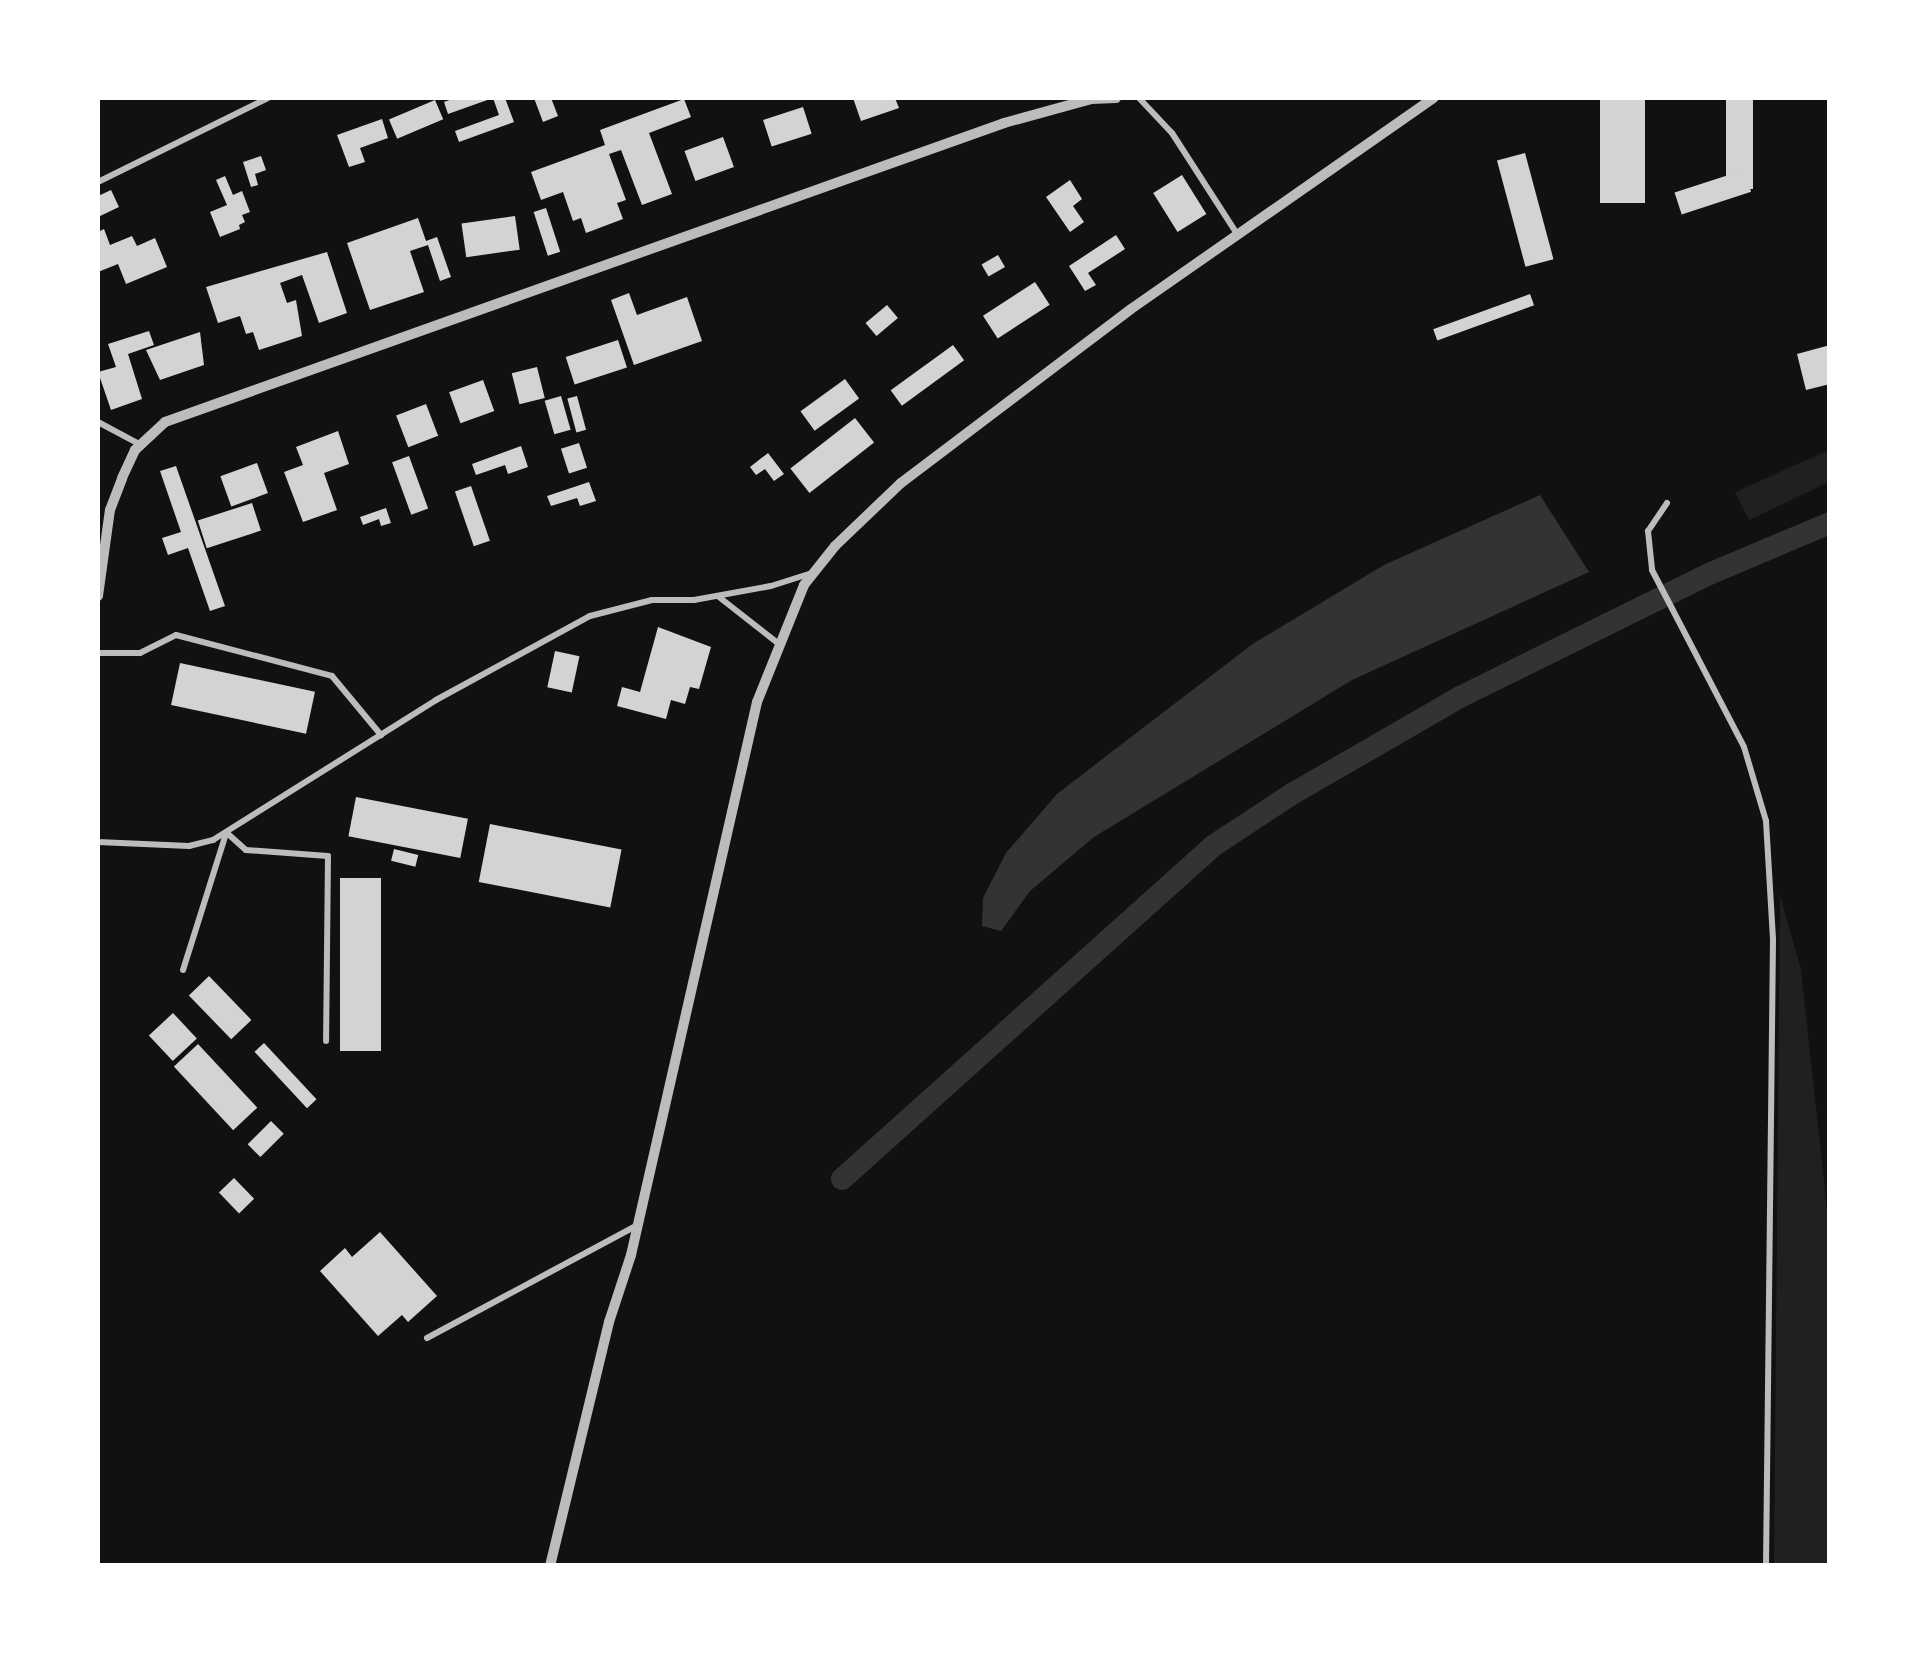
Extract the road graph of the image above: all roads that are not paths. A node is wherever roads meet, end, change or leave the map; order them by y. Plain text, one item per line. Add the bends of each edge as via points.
1 (268, 98) edge
2 (1091, 98) edge
3 (1116, 98) edge
4 (1139, 98) edge
5 (1434, 98) edge
6 (98, 182) edge
7 (1238, 236) junction
8 (98, 422) edge
9 (140, 444) junction
10 (1667, 504) dead end
11 (814, 573) junction
12 (98, 596) edge
13 (718, 596) junction
14 (778, 644) junction
15 (98, 653) edge
16 (381, 735) junction
17 (226, 833) junction
18 (98, 842) edge
19 (183, 970) dead end
20 (326, 1041) dead end
21 (638, 1226) junction
22 (427, 1338) dead end
23 (550, 1566) edge
24 (1766, 1566) edge

1 - 6 lane
2 - 3 street
2 - 9 street via 220,400 165,422
4 - 7 lane via 1172,133
5 - 7 street
7 - 11 street via 901,483
8 - 9 lane
9 - 12 street via 110,510
10 - 24 lane via 1648,531 1652,570 1744,747 1766,820 1773,940
11 - 13 lane
11 - 14 street
13 - 14 lane
13 - 16 lane via 652,600 590,616
14 - 21 street via 717,864
15 - 16 lane via 140,653 176,635 332,676
16 - 17 lane
17 - 18 lane via 189,846
17 - 19 lane
17 - 20 lane via 246,850 328,856
21 - 22 lane
21 - 23 street

